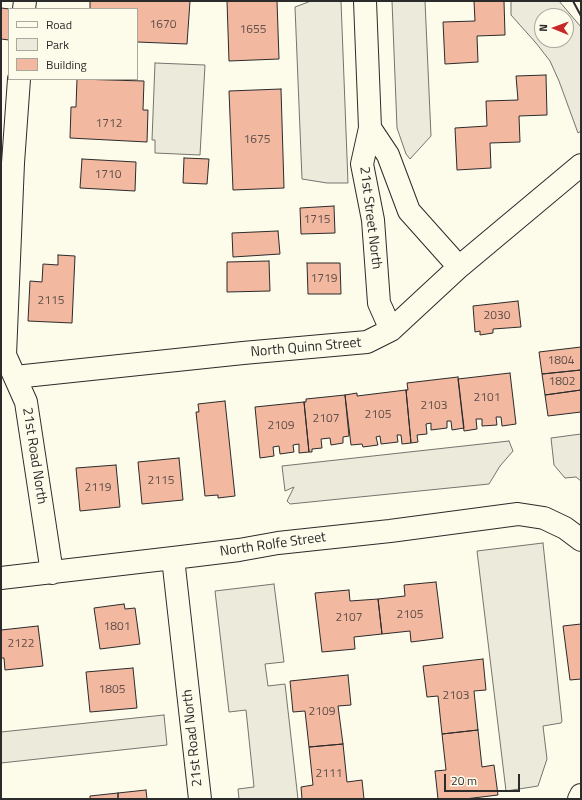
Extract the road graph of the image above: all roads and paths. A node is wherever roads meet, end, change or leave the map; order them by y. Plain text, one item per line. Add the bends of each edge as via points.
1 (365, 1) edge
2 (19, 80) edge
3 (370, 128) junction
4 (7, 163) edge
5 (581, 165) edge
6 (459, 267) junction
7 (390, 330) junction
8 (15, 377) junction
9 (581, 540) edge
10 (173, 558) junction
11 (52, 573) junction
12 (1, 578) edge
13 (581, 795) edge
14 (200, 799) edge
15 (579, 799) edge

1 - 3 street, 21st Street North
2 - 4 street, 21st Road North
3 - 6 street, 21st Street North via 388,155 410,211
3 - 7 street, 21st Street North via 362,164 373,220 379,303
4 - 8 street, 21st Road North via 5,355
5 - 6 street, North Quinn Street
6 - 7 street, North Quinn Street
7 - 8 street, North Quinn Street via 367,342
8 - 11 street, 21st Road North via 26,402
9 - 10 street, North Rolfe Street via 566,528 544,518 518,514 390,531 278,542 240,550
10 - 11 street, North Rolfe Street
10 - 14 street, 21st Road North
11 - 12 street, North Rolfe Street
13 - 15 street

